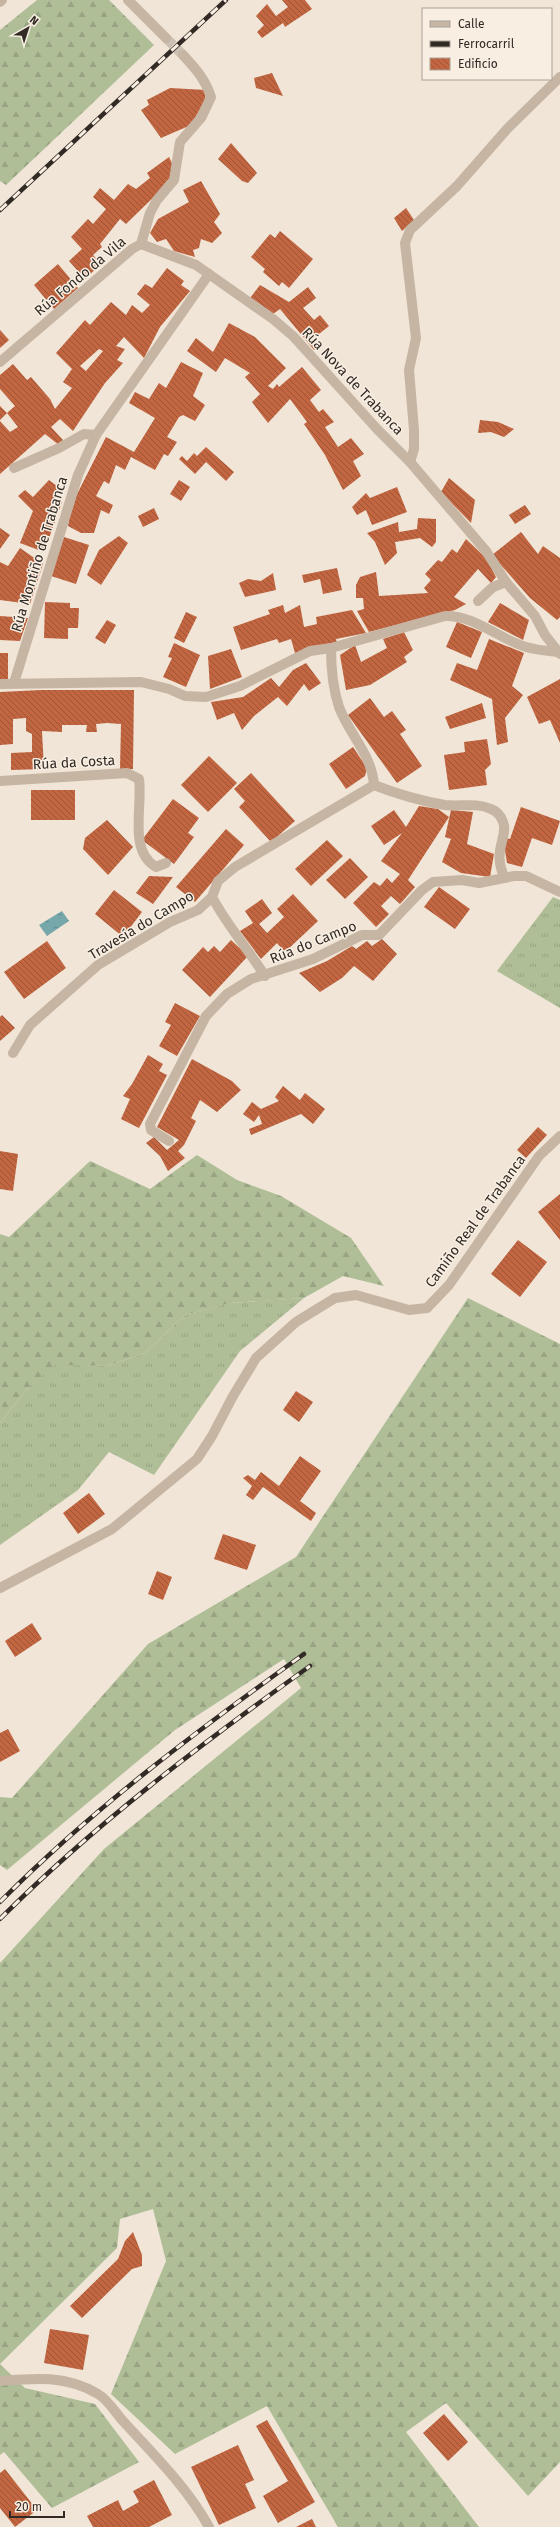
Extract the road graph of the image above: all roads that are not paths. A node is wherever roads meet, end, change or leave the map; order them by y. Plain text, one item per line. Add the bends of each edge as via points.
1 (128, 0) edge
2 (166, 38) tunnel mouth
3 (183, 55) tunnel mouth
4 (560, 77) edge
5 (141, 244) junction
6 (209, 274) junction
7 (0, 362) edge
8 (96, 435) junction
9 (410, 462) junction
10 (14, 468) dead end
11 (506, 582) junction
12 (478, 601) dead end
13 (331, 648) junction
14 (559, 653) edge
15 (14, 683) junction
16 (0, 684) edge
17 (0, 781) edge
18 (374, 785) junction
19 (166, 863) dead end
20 (505, 878) junction
21 (560, 892) edge
22 (212, 897) junction
23 (265, 976) junction
24 (13, 1053) dead end
25 (560, 1136) edge
26 (169, 1141) dead end
27 (0, 1588) edge
28 (0, 2381) edge
29 (209, 2527) edge

1 - 2 street
3 - 5 street, Rúa Fondo da Vila via 203,78 211,96 201,118 180,142 174,180 150,213
4 - 9 street via 507,129 457,186 406,235 416,338 409,370 414,430 414,449
5 - 6 street, Rúa Nova de Trabanca via 196,265
5 - 7 street, Rúa Fondo da Vila via 132,248
6 - 8 street, Rúa Montiño de Trabanca
6 - 9 street, Rúa Nova de Trabanca via 293,336
8 - 10 street via 84,434
8 - 15 street, Rúa Montiño de Trabanca via 78,475
9 - 11 street, Rúa Nova de Trabanca via 486,551
11 - 12 street via 493,587
11 - 14 street, Rúa Nova de Trabanca via 535,616
13 - 14 street via 445,616 456,616 472,621 491,633 527,648
13 - 15 street via 310,651 240,686 206,697 185,696 141,682
13 - 18 street via 331,663 339,707 373,770
15 - 16 street
17 - 19 street, Rúa da Costa via 127,773 139,780 139,838 143,853 149,864 156,867
18 - 20 street via 407,797 440,804 479,805 491,809 500,816 504,824 498,855 499,866
18 - 22 street, Travesía do Campo via 235,867 218,881
20 - 21 street, Rúa do Campo via 526,876
20 - 23 street, Rúa do Campo via 479,883 462,880 432,882 379,935 362,936 313,959
22 - 23 street, Rúa do Campo via 224,920
22 - 24 street, Travesía do Campo via 198,910 170,922 98,965 30,1025
23 - 26 street, Rúa do Campo via 251,979 227,994 206,1016 150,1124 151,1130
25 - 27 street, Camiño Real de Trabanca via 539,1156 448,1285 427,1308 409,1310 356,1295 335,1298 296,1322 256,1358 197,1458 112,1529
28 - 29 street via 42,2377 72,2383 99,2394 171,2473 200,2510

